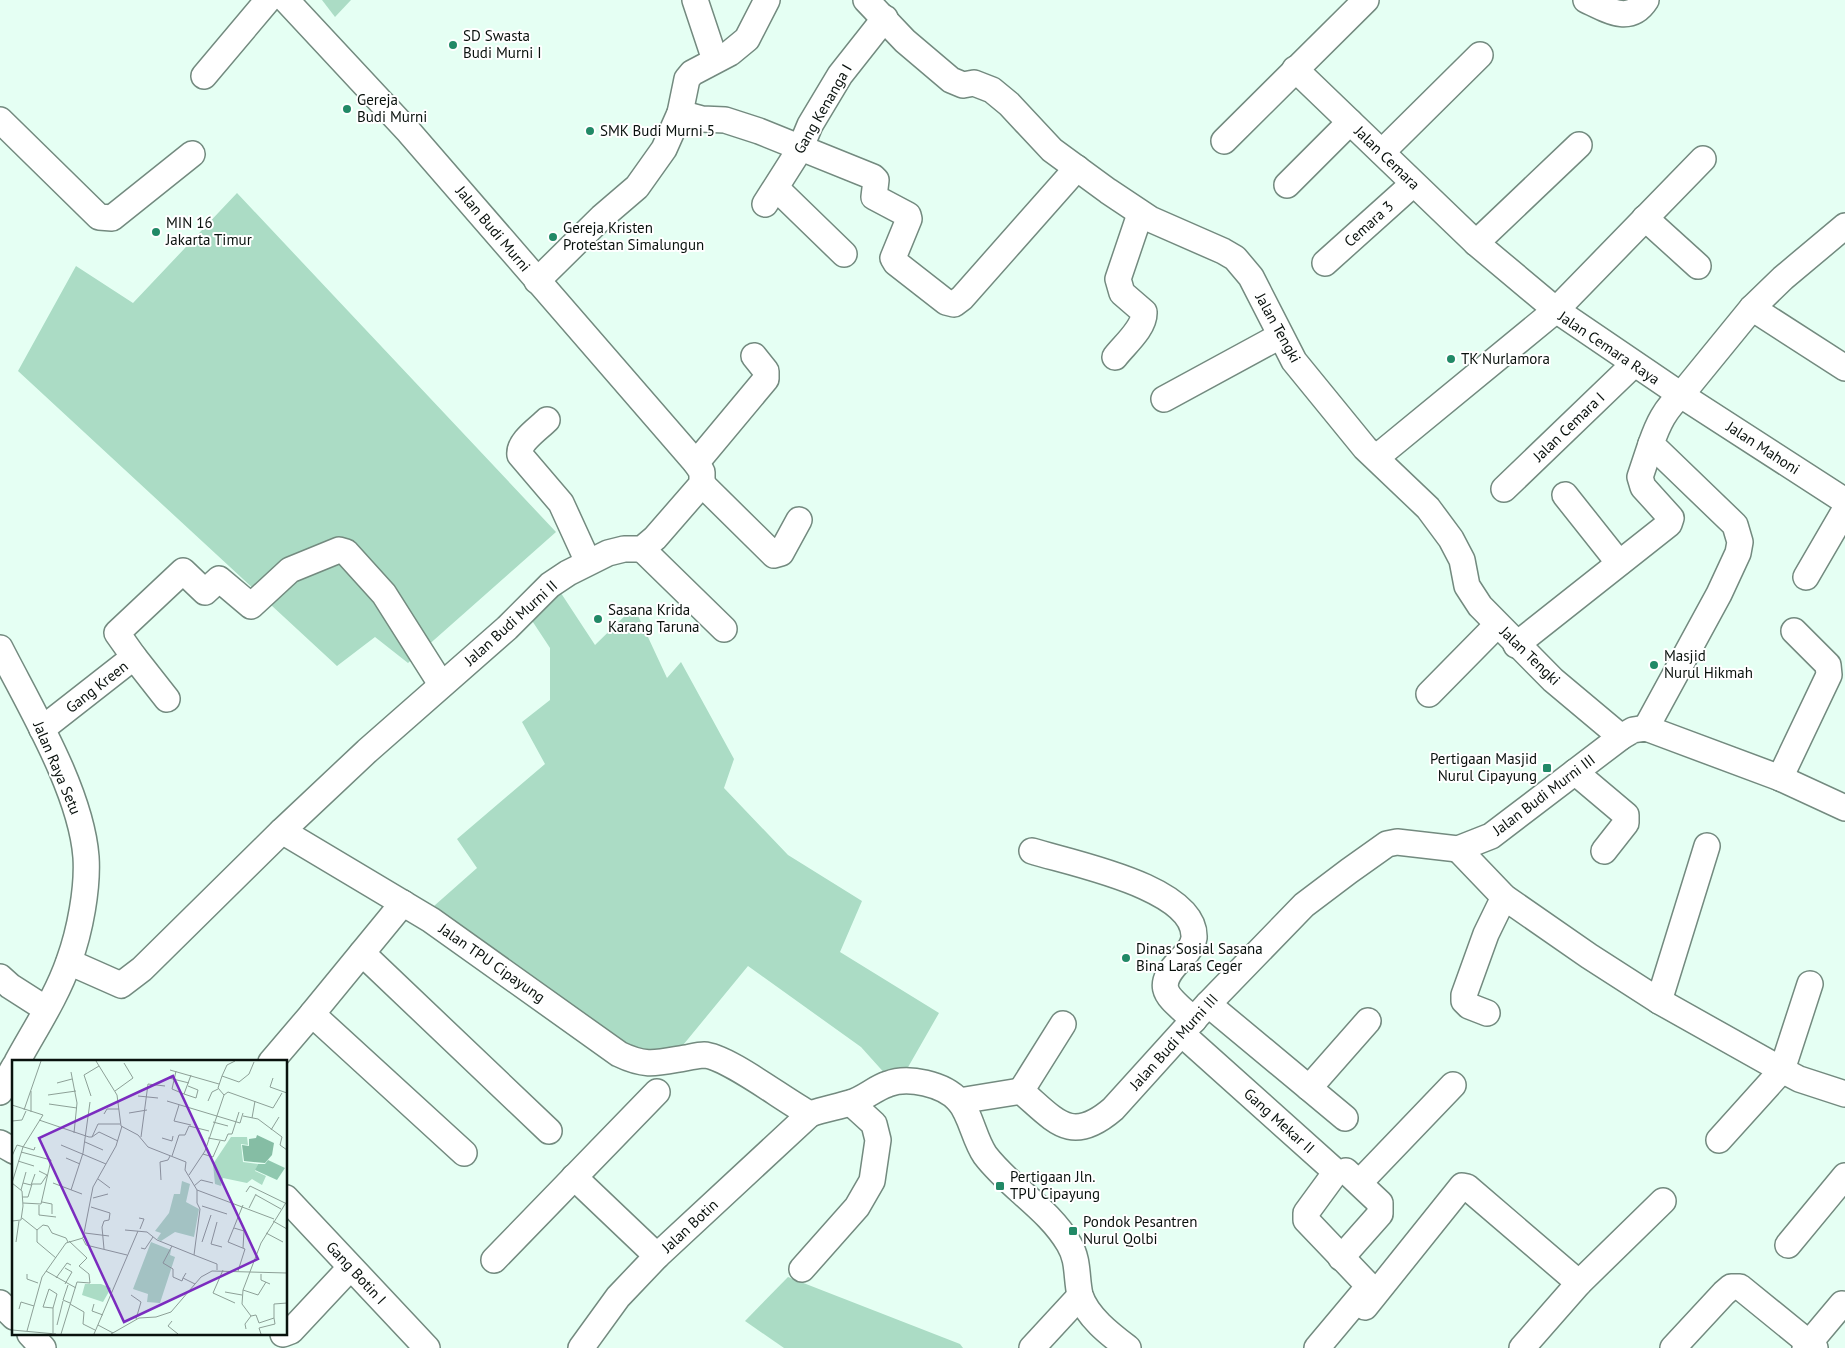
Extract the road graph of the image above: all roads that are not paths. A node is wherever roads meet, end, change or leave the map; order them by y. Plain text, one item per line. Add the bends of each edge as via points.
1 (268, 0) edge
2 (286, 0) edge
3 (695, 0) edge
4 (767, 0) edge
5 (866, 0) edge
6 (1366, 0) edge
7 (1586, 0) edge
8 (1646, 0) edge
9 (885, 18) junction
10 (1480, 55) dead end
11 (715, 60) junction
12 (1295, 69) junction
13 (204, 76) dead end
14 (680, 113) junction
15 (0, 120) edge
16 (1350, 122) junction
17 (1224, 141) dead end
18 (1579, 145) dead end
19 (800, 149) junction
20 (1382, 152) junction
21 (192, 154) dead end
22 (1704, 159) dead end
23 (1076, 168) junction
24 (1413, 184) junction
25 (1287, 185) dead end
26 (1140, 214) junction
27 (1646, 218) junction
28 (1845, 226) edge
29 (1476, 244) junction
30 (844, 254) dead end
31 (1325, 263) dead end
32 (1698, 266) dead end
33 (537, 281) junction
34 (1752, 308) junction
35 (1556, 310) junction
36 (1280, 336) junction
37 (754, 356) dead end
38 (1115, 357) dead end
39 (1634, 364) junction
40 (1845, 368) edge
41 (1681, 395) junction
42 (1164, 399) dead end
43 (547, 420) dead end
44 (1651, 444) junction
45 (1377, 457) junction
46 (699, 474) junction
47 (1504, 490) dead end
48 (1564, 495) dead end
49 (1845, 501) edge
50 (1845, 510) edge
51 (799, 520) dead end
52 (642, 549) junction
53 (588, 562) junction
54 (1619, 563) junction
55 (1806, 577) dead end
56 (1497, 625) junction
57 (724, 629) dead end
58 (1794, 631) dead end
59 (1516, 645) junction
60 (0, 648) edge
61 (134, 658) junction
62 (442, 684) junction
63 (1429, 694) dead end
64 (166, 699) dead end
65 (1646, 728) junction
66 (42, 729) junction
67 (1621, 737) junction
68 (1575, 772) junction
69 (1780, 778) junction
70 (1845, 808) edge
71 (282, 831) junction
72 (1707, 846) dead end
73 (1458, 849) junction
74 (1032, 851) dead end
75 (1604, 851) dead end
76 (1504, 897) junction
77 (403, 903) junction
78 (362, 953) junction
79 (69, 962) junction
80 (0, 977) edge
81 (1810, 984) dead end
82 (1659, 1000) junction
83 (46, 1009) junction
84 (1487, 1013) dead end
85 (312, 1014) junction
86 (1195, 1019) junction
87 (1368, 1021) dead end
88 (1063, 1024) dead end
89 (18, 1060) edge
90 (273, 1060) edge
91 (1782, 1070) junction
92 (12, 1071) edge
93 (1453, 1085) dead end
94 (1309, 1088) junction
95 (1021, 1091) junction
96 (0, 1092) edge
97 (657, 1092) dead end
98 (1845, 1094) edge
99 (959, 1101) junction
100 (851, 1103) junction
101 (810, 1114) junction
102 (1345, 1118) dead end
103 (549, 1131) dead end
104 (1719, 1140) dead end
105 (0, 1143) edge
106 (12, 1150) edge
107 (464, 1153) dead end
108 (1335, 1170) junction
109 (574, 1176) junction
110 (1845, 1176) edge
111 (1360, 1182) junction
112 (288, 1200) edge
113 (1663, 1201) dead end
114 (1788, 1245) dead end
115 (657, 1256) junction
116 (1341, 1258) junction
117 (494, 1260) dead end
118 (350, 1268) junction
119 (802, 1269) dead end
120 (1579, 1282) junction
121 (1080, 1296) junction
122 (0, 1303) edge
123 (1842, 1304) dead end
124 (12, 1315) edge
125 (288, 1332) edge
126 (32, 1336) edge
127 (1810, 1346) edge
128 (42, 1348) edge
129 (427, 1348) edge
130 (581, 1348) edge
131 (1032, 1348) edge
132 (1128, 1348) edge
133 (1317, 1348) edge
134 (1333, 1348) edge
135 (1522, 1348) edge
136 (1673, 1348) edge

1 - 13 street
2 - 33 street, Jalan Budi Murni via 409,132
3 - 11 street
4 - 11 street via 747,39
5 - 9 street, Jalan Tengki
6 - 12 street
7 - 8 street via 1618,15 1627,15 1634,14
9 - 19 street, Gang Kenanga I via 840,75
9 - 23 street, Jalan Tengki via 906,41 952,80 992,90 1052,150
10 - 20 street
11 - 14 street via 692,73 687,80
12 - 16 street, Jalan Cemara
12 - 17 street
14 - 19 street via 702,119 725,120
14 - 33 street via 664,148 637,187
15 - 21 street via 99,217 112,218
16 - 20 street, Jalan Cemara
16 - 25 street
18 - 29 street
19 - 23 street via 876,180 874,197 908,215 909,219 893,258 896,263 946,302 954,304
19 - 30 street, Gang Kenanga I via 771,196
20 - 24 street, Jalan Cemara
22 - 27 street
23 - 26 street, Jalan Tengki
24 - 29 street, Jalan Cemara
24 - 31 street, Cemara 3
26 - 36 street, Jalan Tengki via 1235,258 1251,277
26 - 38 street via 1118,280 1122,293 1144,312 1144,317
27 - 32 street
27 - 35 street
28 - 34 street
29 - 35 street, Jalan Cemara
33 - 46 street, Jalan Budi Murni
34 - 40 street
34 - 41 street
35 - 39 street, Jalan Cemara Raya
35 - 45 street, Jalan Cemara Raya
36 - 42 street
36 - 45 street, Jalan Tengki via 1294,361 1335,413
37 - 46 street via 766,371 766,379
39 - 41 street, Jalan Cemara Raya
39 - 47 street, Jalan Cemara I
41 - 44 street via 1663,416
41 - 49 street, Jalan Mahoni
43 - 53 street via 522,444 520,455 561,503
44 - 54 street via 1640,477 1643,487 1671,520
44 - 65 street via 1735,524 1740,542 1719,594
45 - 56 street, Jalan Tengki via 1428,508 1451,539 1462,560 1467,586
46 - 51 street, Jalan Budi Murni via 774,555 781,553
46 - 52 street via 655,538
48 - 54 street
50 - 55 street
52 - 53 street, Jalan Budi Murni II via 624,549
52 - 57 street
53 - 62 street, Jalan Budi Murni II via 550,585 507,628
54 - 59 street
56 - 59 street, Jalan Tengki
56 - 63 street
58 - 69 street via 1824,660 1829,674
59 - 67 street, Jalan Tengki
60 - 66 street, Jalan Raya Setu
61 - 62 street via 117,633 183,571 205,592 219,579 251,606 290,570 338,550 346,552 384,594
61 - 64 street, Gang Kreen
61 - 66 street, Gang Kreen
62 - 71 street, Jalan Budi Murni II
65 - 67 street, Jalan Budi Murni III via 1633,730
65 - 69 street
66 - 79 street, Jalan Raya Setu via 76,805 86,857 81,922
67 - 68 street, Jalan Budi Murni III
68 - 73 street, Jalan Budi Murni III via 1492,836
68 - 75 street via 1626,815 1626,823
69 - 70 street
71 - 77 street, Jalan TPU Cipayung
71 - 79 street via 142,970 121,985
72 - 82 street
73 - 76 street
73 - 86 street, Jalan Budi Murni III via 1397,842 1387,844 1304,905
74 - 86 street via 1145,885 1183,909 1190,919 1194,939 1164,985 1168,995
76 - 82 street
76 - 84 street via 1486,934 1464,995 1469,1006
77 - 78 street
77 - 101 street, Jalan TPU Cipayung via 619,1054 638,1063 661,1064 704,1055 726,1062
78 - 85 street
78 - 103 street
79 - 83 street, Jalan Raya Setu
80 - 83 street
81 - 91 street
82 - 91 street
83 - 89 street, Jalan Raya Setu
85 - 90 street
85 - 107 street
86 - 94 street
86 - 95 street, Jalan Budi Murni III via 1114,1109 1090,1126 1067,1126
86 - 108 street, Gang Mekar II
87 - 94 street
88 - 95 street
91 - 98 street
91 - 104 street
92 - 96 street
93 - 111 street
94 - 102 street
95 - 99 street
97 - 109 street
99 - 100 street via 936,1086 911,1081 889,1083
99 - 121 street via 985,1155 1044,1213 1070,1245 1076,1262
100 - 101 street via 833,1105
100 - 119 street via 874,1124 878,1140 872,1181 857,1207
101 - 115 street, Jalan Botin
105 - 106 street
108 - 111 street, Gang Mekar II via 1349,1172
108 - 116 street via 1336,1175 1305,1216
109 - 115 street
109 - 117 street
110 - 114 street
111 - 116 street, Gang Mekar II via 1380,1203 1380,1214
112 - 118 street, Gang Botin I
113 - 120 street
115 - 130 street, Jalan Botin via 618,1297
116 - 133 street via 1369,1286
118 - 125 street
118 - 129 street, Gang Botin I
120 - 134 street via 1462,1186
120 - 135 street
121 - 131 street
121 - 132 street via 1097,1321
122 - 124 street
123 - 127 street
126 - 128 street
127 - 136 street via 1740,1287 1731,1287

